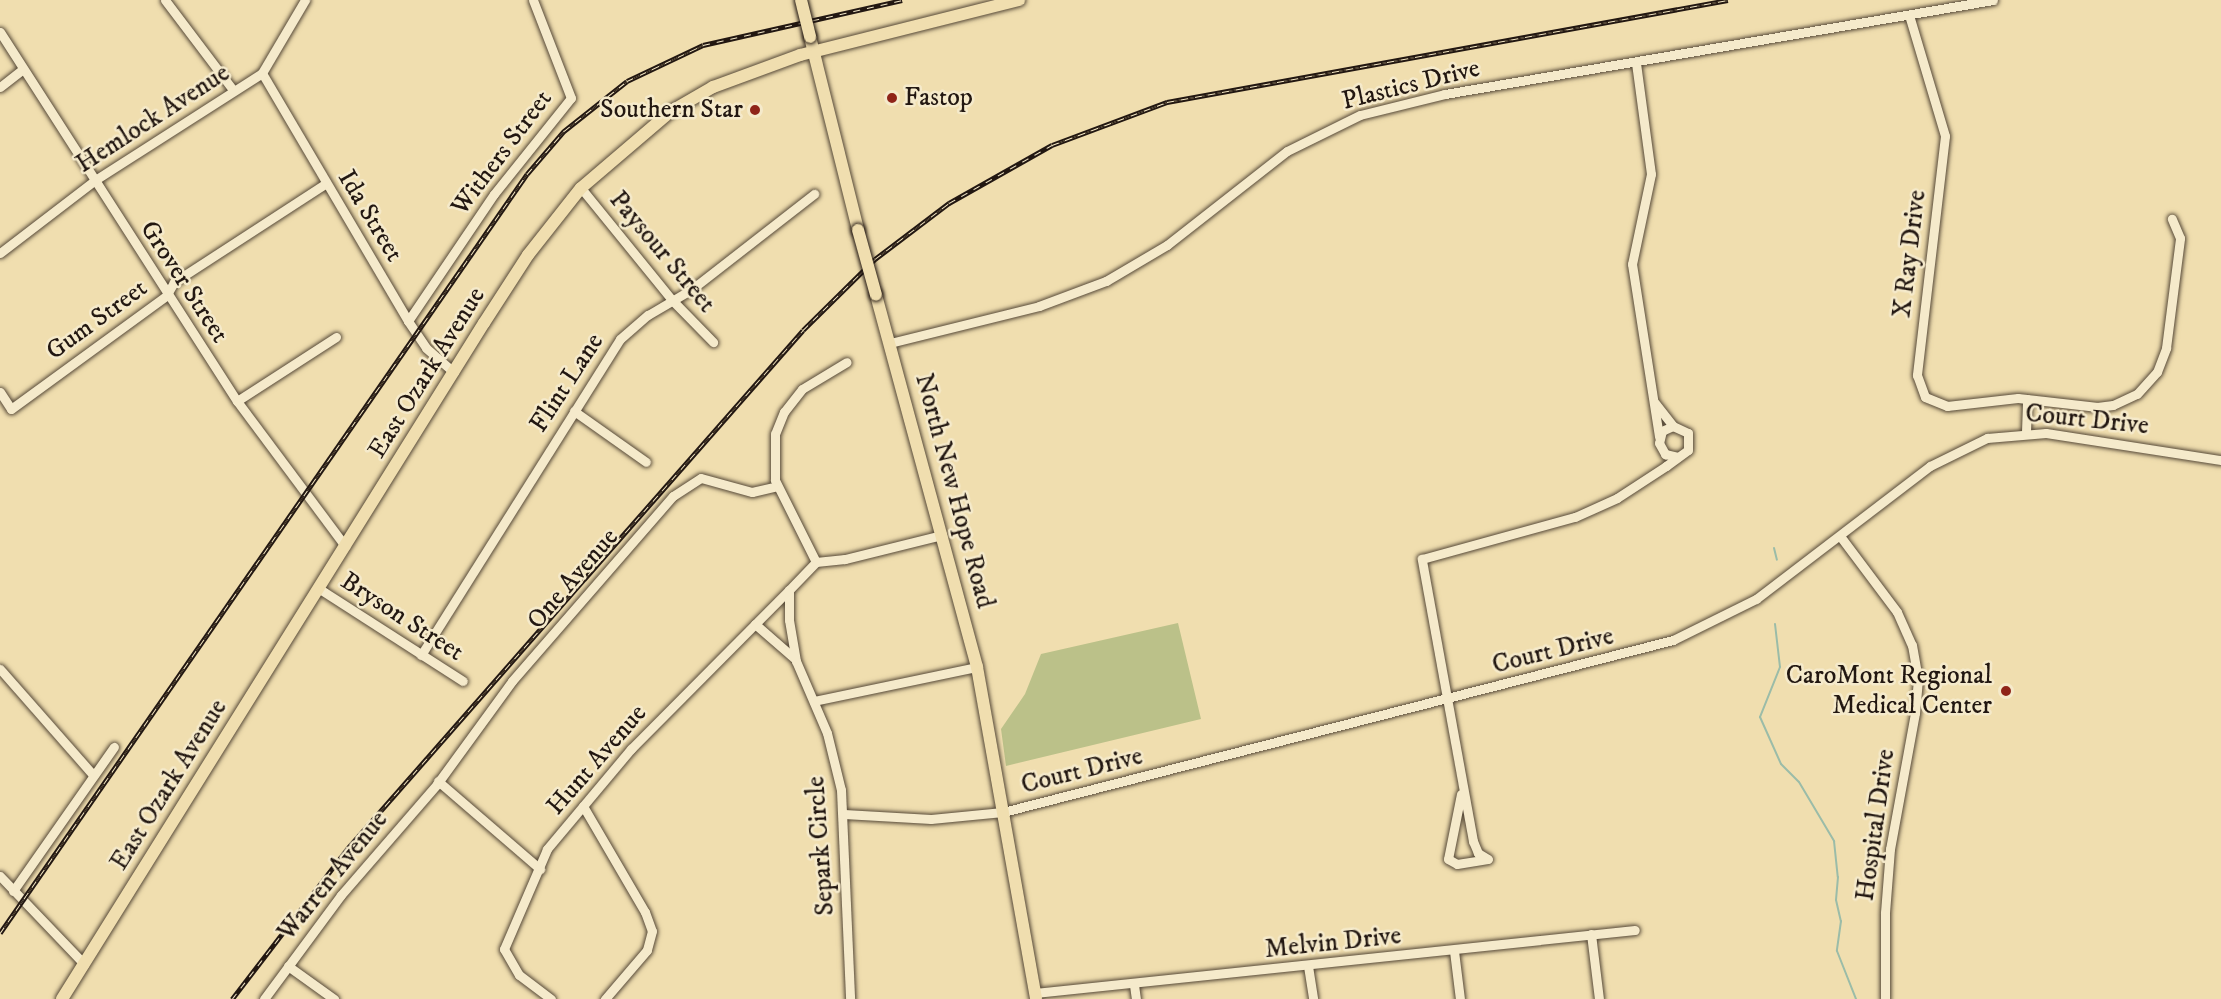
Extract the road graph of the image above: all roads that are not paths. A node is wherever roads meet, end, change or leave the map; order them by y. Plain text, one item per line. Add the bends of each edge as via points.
1 (165, 0) edge
2 (305, 0) edge
3 (533, 0) edge
4 (801, 0) edge
5 (1019, 0) edge
6 (1993, 0) edge
7 (1909, 15) junction
8 (0, 32) edge
9 (814, 52) junction
10 (1636, 63) junction
11 (23, 69) junction
12 (262, 73) junction
13 (0, 87) edge
14 (233, 90) junction
15 (95, 180) junction
16 (326, 184) junction
17 (581, 188) junction
18 (814, 194) dead end
19 (2172, 219) dead end
20 (0, 253) edge
21 (166, 296) junction
22 (672, 300) junction
23 (408, 321) junction
24 (336, 337) dead end
25 (713, 342) dead end
26 (890, 343) junction
27 (847, 362) dead end
28 (454, 372) junction
29 (0, 392) edge
30 (2027, 399) junction
31 (237, 400) junction
32 (1655, 403) junction
33 (574, 411) junction
34 (1673, 426) junction
35 (2026, 432) junction
36 (1659, 436) junction
37 (1661, 450) junction
38 (1678, 457) junction
39 (2221, 460) edge
40 (646, 462) dead end
41 (1655, 472) junction
42 (777, 486) junction
43 (942, 535) junction
44 (1840, 536) junction
45 (345, 546) junction
46 (816, 562) junction
47 (318, 588) junction
48 (789, 590) junction
49 (755, 624) junction
50 (421, 655) junction
51 (796, 661) junction
52 (977, 667) junction
53 (0, 669) edge
54 (463, 681) dead end
55 (1449, 698) junction
56 (814, 701) junction
57 (114, 747) dead end
58 (93, 775) junction
59 (1462, 780) junction
60 (438, 782) junction
61 (583, 806) junction
62 (1003, 812) junction
63 (844, 814) junction
64 (540, 869) junction
65 (0, 876) edge
66 (13, 891) junction
67 (1635, 930) dead end
68 (1591, 934) junction
69 (1454, 951) junction
70 (84, 964) junction
71 (288, 966) junction
72 (1308, 966) junction
73 (1134, 985) junction
74 (1036, 996) edge
75 (62, 999) edge
76 (264, 999) edge
77 (334, 999) edge
78 (551, 999) edge
79 (605, 999) edge
80 (850, 999) edge
81 (1136, 999) edge
82 (1313, 999) edge
83 (1460, 999) edge
84 (1599, 999) edge
85 (1885, 999) edge

1 - 14 street
2 - 12 street, Hemlock Avenue
3 - 23 street, Withers Street via 571,98 494,194
4 - 9 main road, North New Hope Road, bridge
5 - 9 main road, East Ozark Avenue
6 - 7 street, Plastics Drive
7 - 10 street, Plastics Drive
7 - 30 street, X Ray Drive via 1945,136 1917,382 1925,397 1947,406
8 - 11 street, Grover Street
9 - 17 main road, East Ozark Avenue via 736,77 693,97 635,139
9 - 26 main road, North New Hope Road, bridge
10 - 26 street, Plastics Drive via 1445,94 1343,122 1287,151 1167,246 1106,281 1039,306
10 - 32 street via 1651,174 1632,264
11 - 13 street
11 - 15 street, Grover Street
12 - 14 street, Hemlock Avenue
12 - 16 street, Ida Street
14 - 15 street, Hemlock Avenue
15 - 20 street, Hemlock Avenue
15 - 21 street, Grover Street
16 - 21 street, Gum Street via 174,282
16 - 23 street, Ida Street
17 - 22 street, Paysour Street
17 - 28 main road, East Ozark Avenue via 528,255
18 - 22 street, Flint Lane via 692,290
19 - 30 street, X Ray Drive via 2180,238 2166,348 2150,383 2113,405
21 - 29 street, Gum Street via 11,409
21 - 31 street, Grover Street
22 - 25 street, Paysour Street
22 - 33 street, Flint Lane via 620,339
23 - 28 street, Ida Street via 426,348
24 - 31 street
26 - 43 main road, North New Hope Road
27 - 42 street via 812,380 784,412 772,448
28 - 45 main road, East Ozark Avenue
30 - 35 street
31 - 45 street, Grover Street
32 - 34 street
32 - 36 street
33 - 40 street
33 - 50 street, Flint Lane
34 - 36 street
34 - 38 street via 1684,429 1690,439 1688,450
35 - 39 street, Court Drive
35 - 44 street, Court Drive via 1988,438 1946,455
36 - 37 street
37 - 38 street
37 - 41 street
38 - 41 street
41 - 55 street via 1617,498 1575,517 1422,559
42 - 46 street
42 - 60 street, One Avenue via 752,492 702,478 683,486 512,681
43 - 46 street via 845,559
43 - 52 main road, North New Hope Road
44 - 55 street, Court Drive via 1756,599 1697,631 1625,654
44 - 85 street, Hospital Drive via 1897,612 1912,645 1918,679 1890,849
45 - 47 main road, East Ozark Avenue
46 - 48 street
47 - 50 street, Bryson Street
47 - 70 main road, East Ozark Avenue
48 - 49 street, Hunt Avenue
48 - 51 street, Separk Circle
49 - 51 street, Separk Circle
49 - 61 street, Hunt Avenue via 631,749
50 - 54 street, Bryson Street
51 - 56 street, Separk Circle
52 - 56 street
52 - 62 main road, North New Hope Road
53 - 58 street
55 - 59 street
55 - 62 street, Court Drive
56 - 63 street, Separk Circle via 838,769
57 - 58 street
58 - 66 street
59 - 59 street via 1460,806 1446,854 1457,864 1488,859 1478,853 1473,841
60 - 64 street
60 - 71 street, Warren Avenue via 341,895
61 - 64 street, Hunt Avenue via 548,849
61 - 79 street via 645,912 652,931 647,950
62 - 63 street, Court Drive via 931,819
62 - 74 main road, North New Hope Road
63 - 80 street, Separk Circle
64 - 78 street, Hunt Avenue via 504,949 519,975
65 - 66 street
66 - 70 street
67 - 68 street, Melvin Drive
68 - 69 street, Melvin Drive
68 - 84 street
69 - 72 street, Melvin Drive
69 - 83 street
70 - 75 main road, East Ozark Avenue
71 - 76 street, Warren Avenue
71 - 77 street
72 - 73 street, Melvin Drive
72 - 82 street
73 - 74 street, Melvin Drive
73 - 81 street

